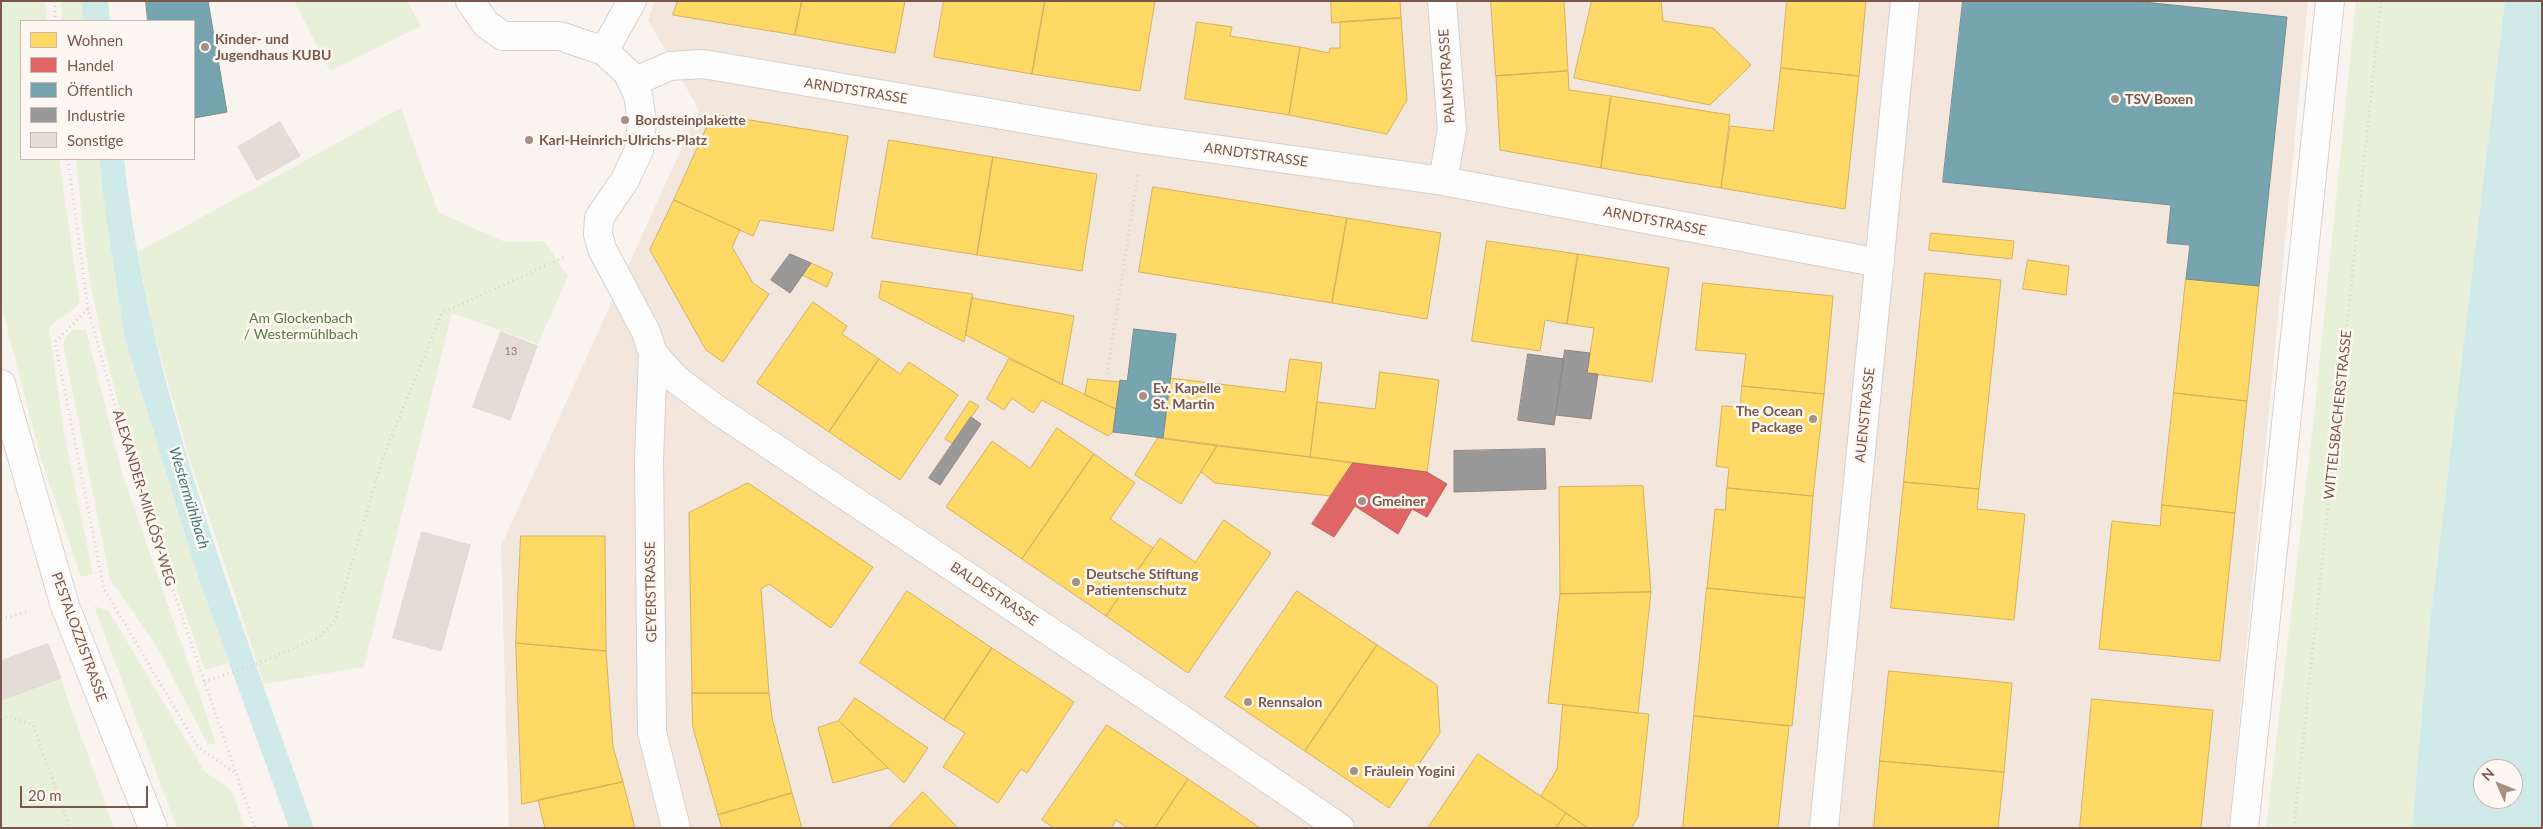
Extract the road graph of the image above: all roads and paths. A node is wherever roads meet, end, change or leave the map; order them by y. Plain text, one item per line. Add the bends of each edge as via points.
1 (54, 1) edge
2 (470, 1) edge
3 (632, 1) edge
4 (1442, 1) edge
5 (1905, 1) edge
6 (2330, 1) edge
7 (2381, 1) edge
8 (56, 20) edge
9 (604, 51) junction
10 (633, 82) junction
11 (1143, 139) junction
12 (68, 160) edge
13 (1443, 181) junction
14 (599, 241) junction
15 (1880, 263) junction
16 (88, 309) junction
17 (653, 354) junction
18 (1107, 374) dead end
19 (1, 384) edge
20 (204, 682) junction
21 (1, 719) edge
22 (234, 773) junction
23 (70, 828) edge
24 (153, 828) edge
25 (255, 828) edge
26 (676, 828) edge
27 (1340, 828) edge
28 (1824, 828) edge
29 (2244, 828) edge
30 (2294, 828) edge

1 - 8 path
2 - 9 street via 486,24 503,36 560,36
3 - 9 street
4 - 13 street, PALMSTRASSE via 1452,129
5 - 15 street, AUENSTRASSE
6 - 29 street
7 - 30 path, WITTELSBACHERSTRASSE
9 - 10 street via 619,63
10 - 11 street, ARNDTSTRASSE via 670,66 703,64
10 - 14 street via 641,110 639,150 626,180 599,218
11 - 13 street, ARNDTSTRASSE
11 - 18 path
12 - 16 path, ALEXANDER-MIKLÓSY-WEG
13 - 15 street, ARNDTSTRASSE
14 - 17 street via 646,332
14 - 20 path via 442,313 382,460 335,620 319,637
15 - 28 street, AUENSTRASSE
16 - 20 path, ALEXANDER-MIKLÓSY-WEG via 141,498
16 - 22 path via 55,342 104,589 198,747
17 - 26 street, GEYERSTRASSE via 649,459 652,732
17 - 27 street, BALDESTRASSE via 677,380 716,409
19 - 24 street, PESTALOZZISTRASSE via 65,606
20 - 22 path, ALEXANDER-MIKLÓSY-WEG
21 - 23 path via 9,716 33,725
22 - 25 path, ALEXANDER-MIKLÓSY-WEG

